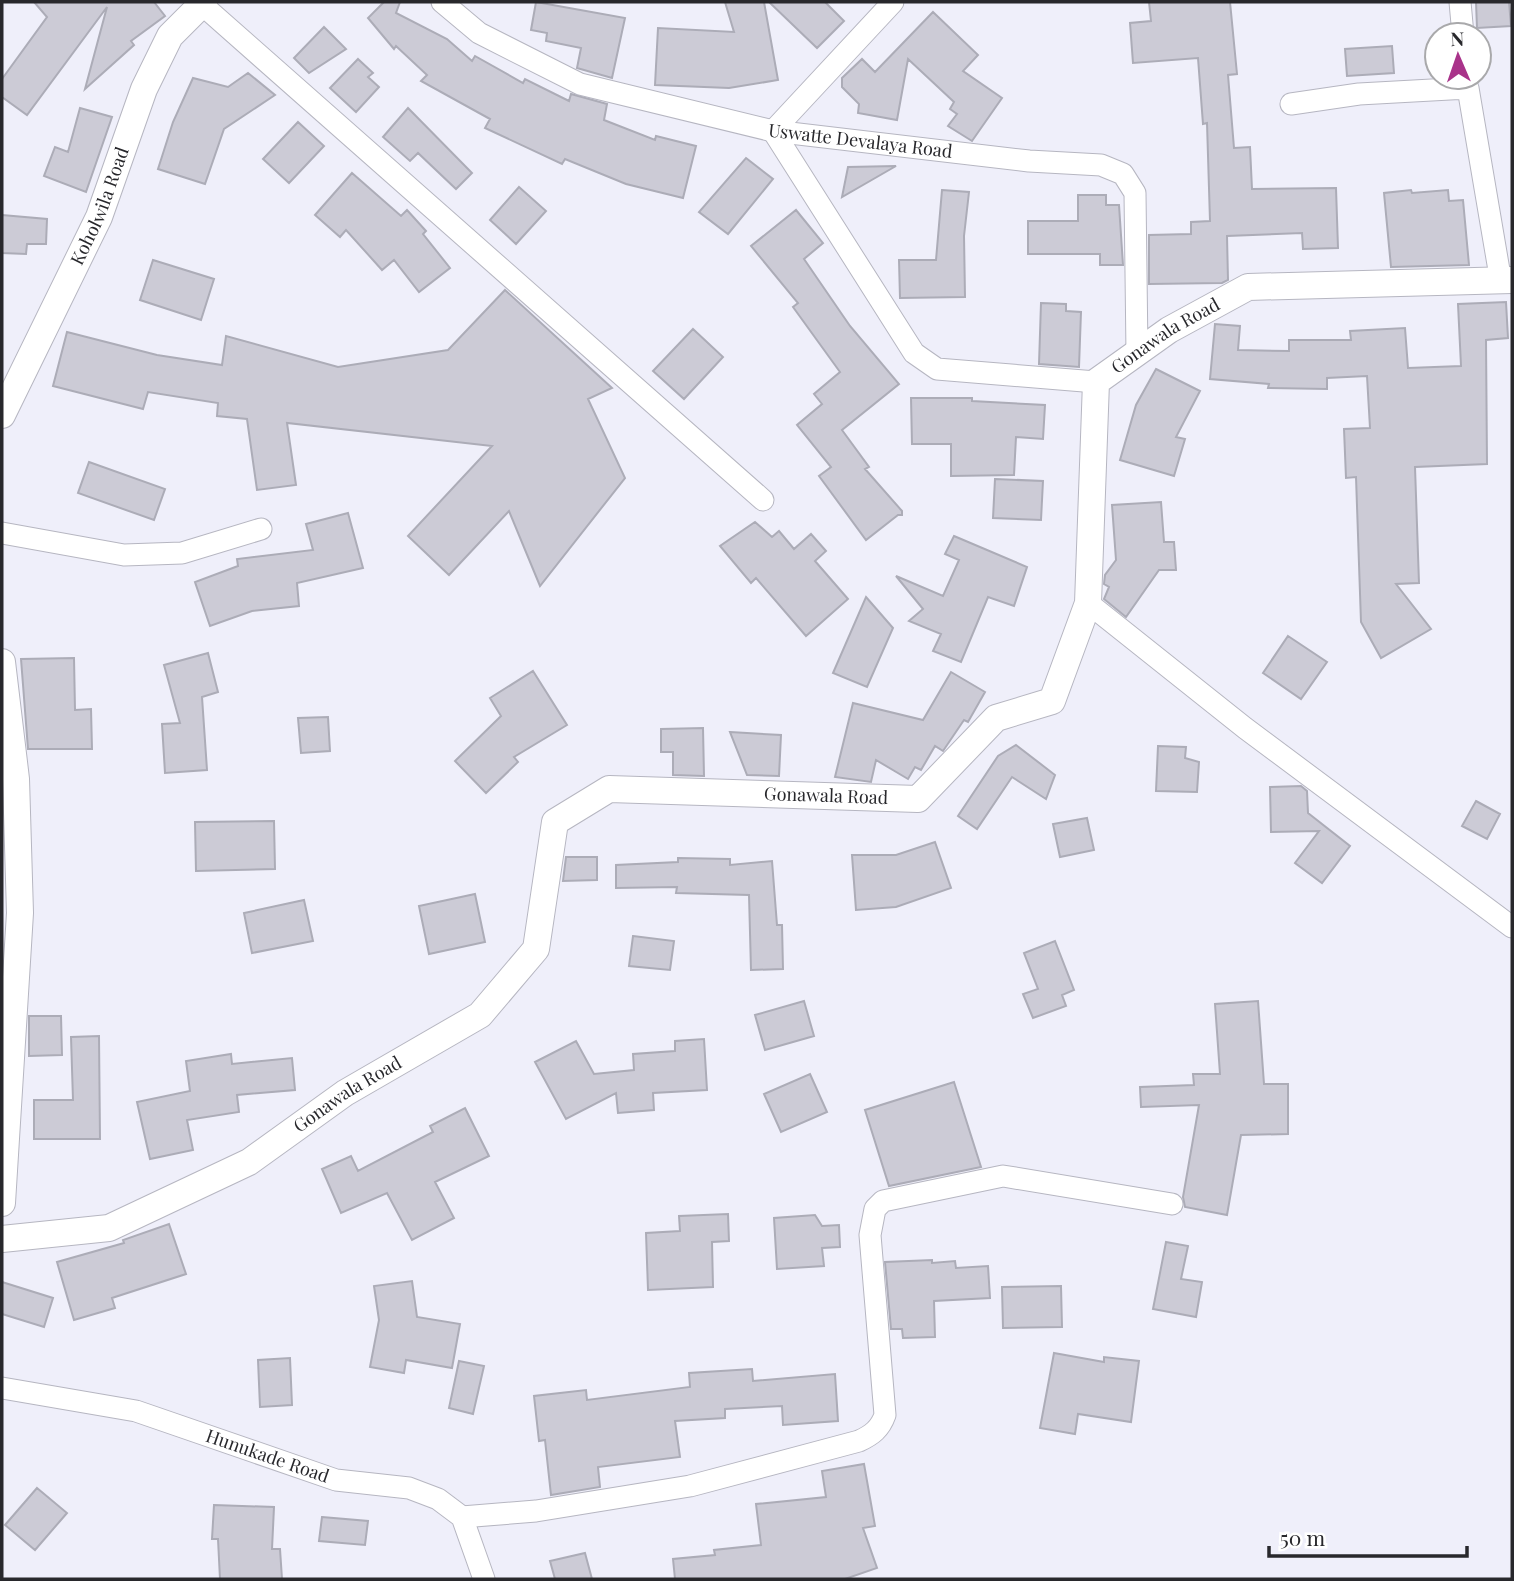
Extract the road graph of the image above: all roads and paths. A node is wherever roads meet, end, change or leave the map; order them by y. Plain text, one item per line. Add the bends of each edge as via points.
1 (202, 2) edge
2 (442, 2) edge
3 (892, 2) edge
4 (1460, 2) edge
5 (1462, 21) edge
6 (1423, 87) edge
7 (1469, 91) edge
8 (1291, 104) dead end
9 (773, 131) junction
10 (1506, 281) edge
11 (1137, 353) junction
12 (1096, 382) junction
13 (2, 415) edge
14 (763, 499) dead end
15 (261, 529) dead end
16 (2, 533) edge
17 (1088, 603) junction
18 (2, 662) edge
19 (1512, 928) edge
20 (2, 1203) edge
21 (1172, 1204) dead end
22 (2, 1239) edge
23 (2, 1388) edge
24 (462, 1517) junction
25 (484, 1579) edge

1 - 13 street, Koholwila Road via 170,36 144,89 99,217
1 - 14 street
2 - 9 street, Uswatte Devalaya Road via 479,33 580,84
3 - 9 street
4 - 5 street
6 - 8 street
7 - 10 street
9 - 11 street, Uswatte Devalaya Road via 1028,161 1101,165 1123,174 1135,193
9 - 12 street via 914,352 937,369
10 - 11 street, Gonawala Road via 1248,287
11 - 12 street, Gonawala Road
12 - 17 street, Gonawala Road
15 - 16 street via 182,554 124,555
17 - 19 street via 1245,729
17 - 22 street, Gonawala Road via 1052,701 996,718 918,799 609,789 555,822 536,949 480,1015 345,1093 249,1162 109,1228
18 - 20 street via 16,779 20,913
21 - 24 street via 1003,1176 883,1201 874,1209 870,1235 885,1415 872,1435 690,1486 536,1511
23 - 24 street, Hunukade Road via 136,1412 336,1480 409,1488 438,1499
24 - 25 street

